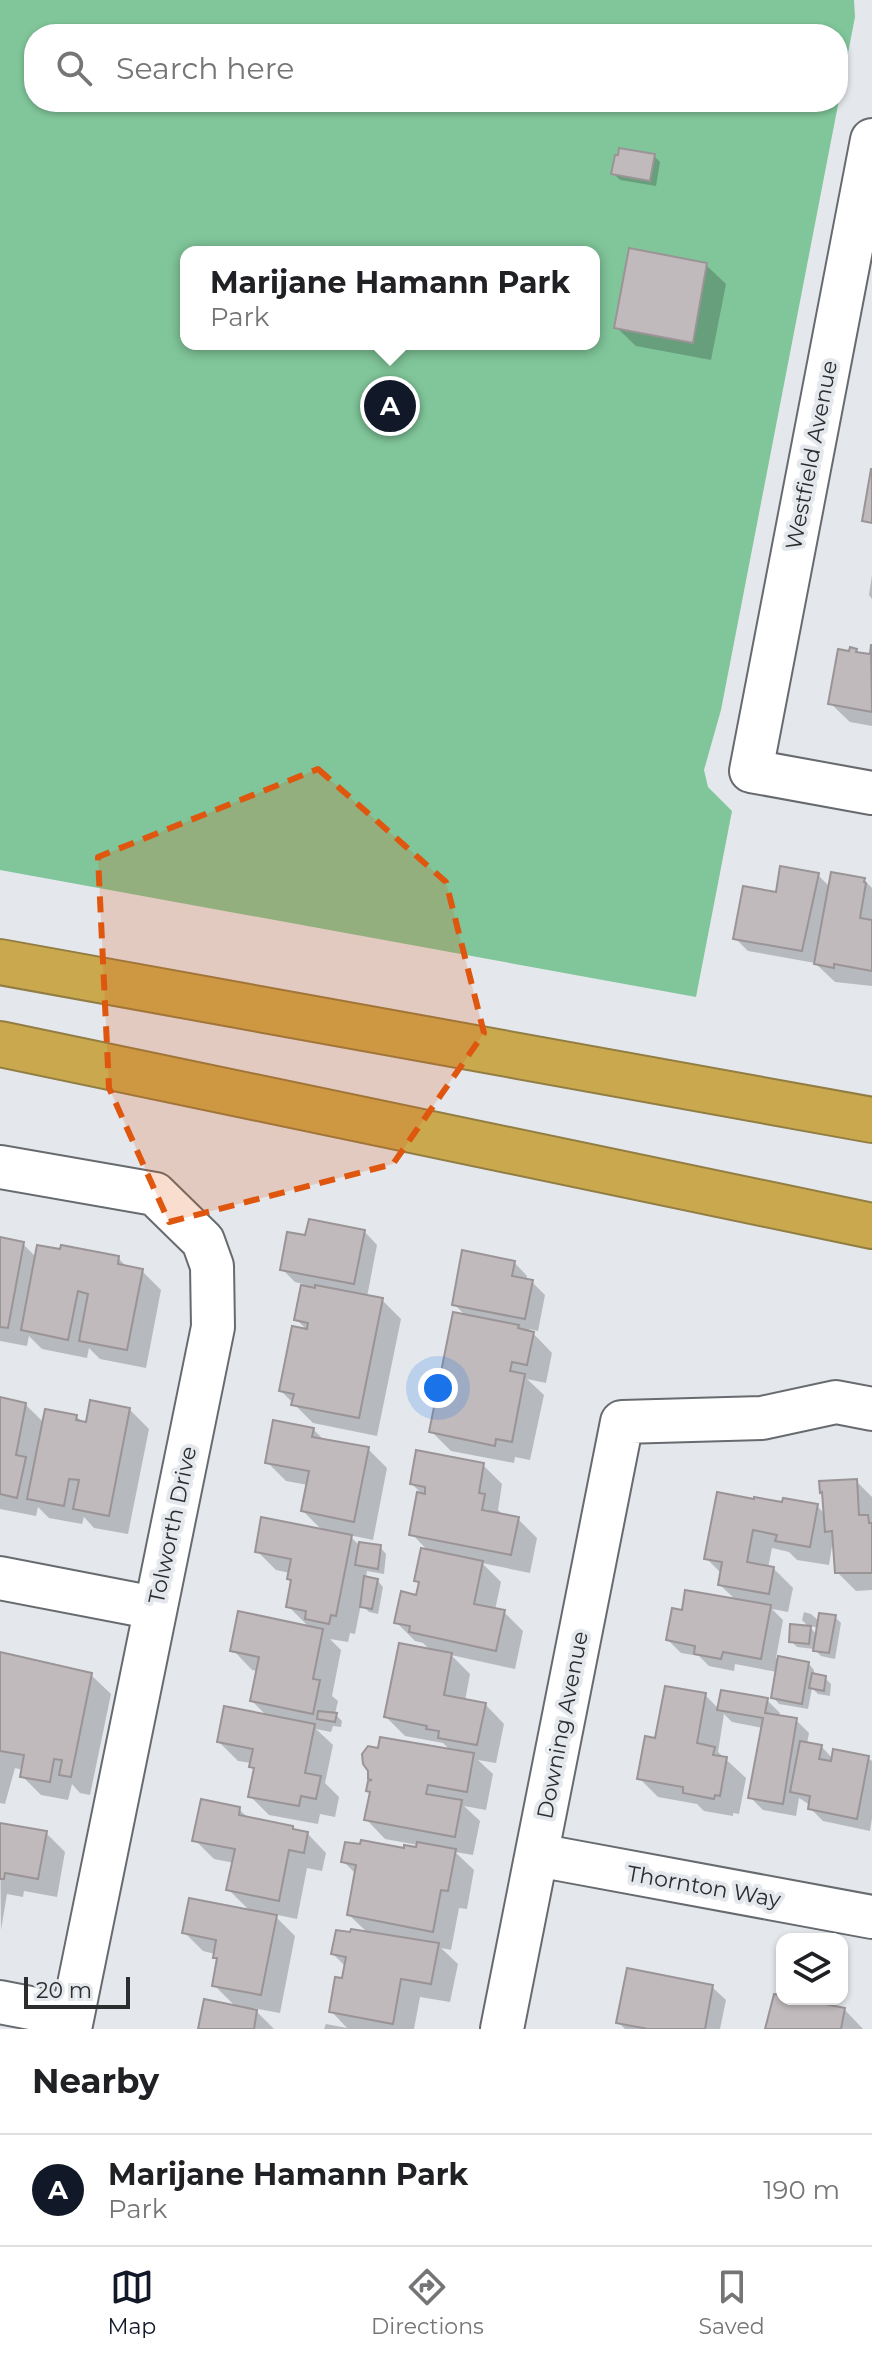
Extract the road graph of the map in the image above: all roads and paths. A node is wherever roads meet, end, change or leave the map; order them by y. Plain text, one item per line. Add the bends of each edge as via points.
1 (872, 140) edge
2 (855, 317) edge
3 (872, 793) edge
4 (0, 962) edge
5 (0, 1044) edge
6 (872, 1120) edge
7 (0, 1167) edge
8 (872, 1226) edge
9 (872, 1409) edge
10 (0, 1578) edge
11 (155, 1608) junction
12 (537, 1855) junction
13 (872, 1917) edge
14 (0, 2002) edge
15 (71, 2022) edge
16 (502, 2029) edge

1 - 2 street, Westfield Avenue
2 - 3 street, Westfield Avenue via 751,771
4 - 6 highway
5 - 8 highway
7 - 11 street, Tolworth Drive via 155,1194 203,1241 212,1266 213,1327
9 - 12 street, Downing Avenue via 836,1402 762,1418 622,1422
10 - 11 street
11 - 15 street, Tolworth Drive
12 - 13 street, Thornton Way
12 - 16 street, Downing Avenue
14 - 15 street

